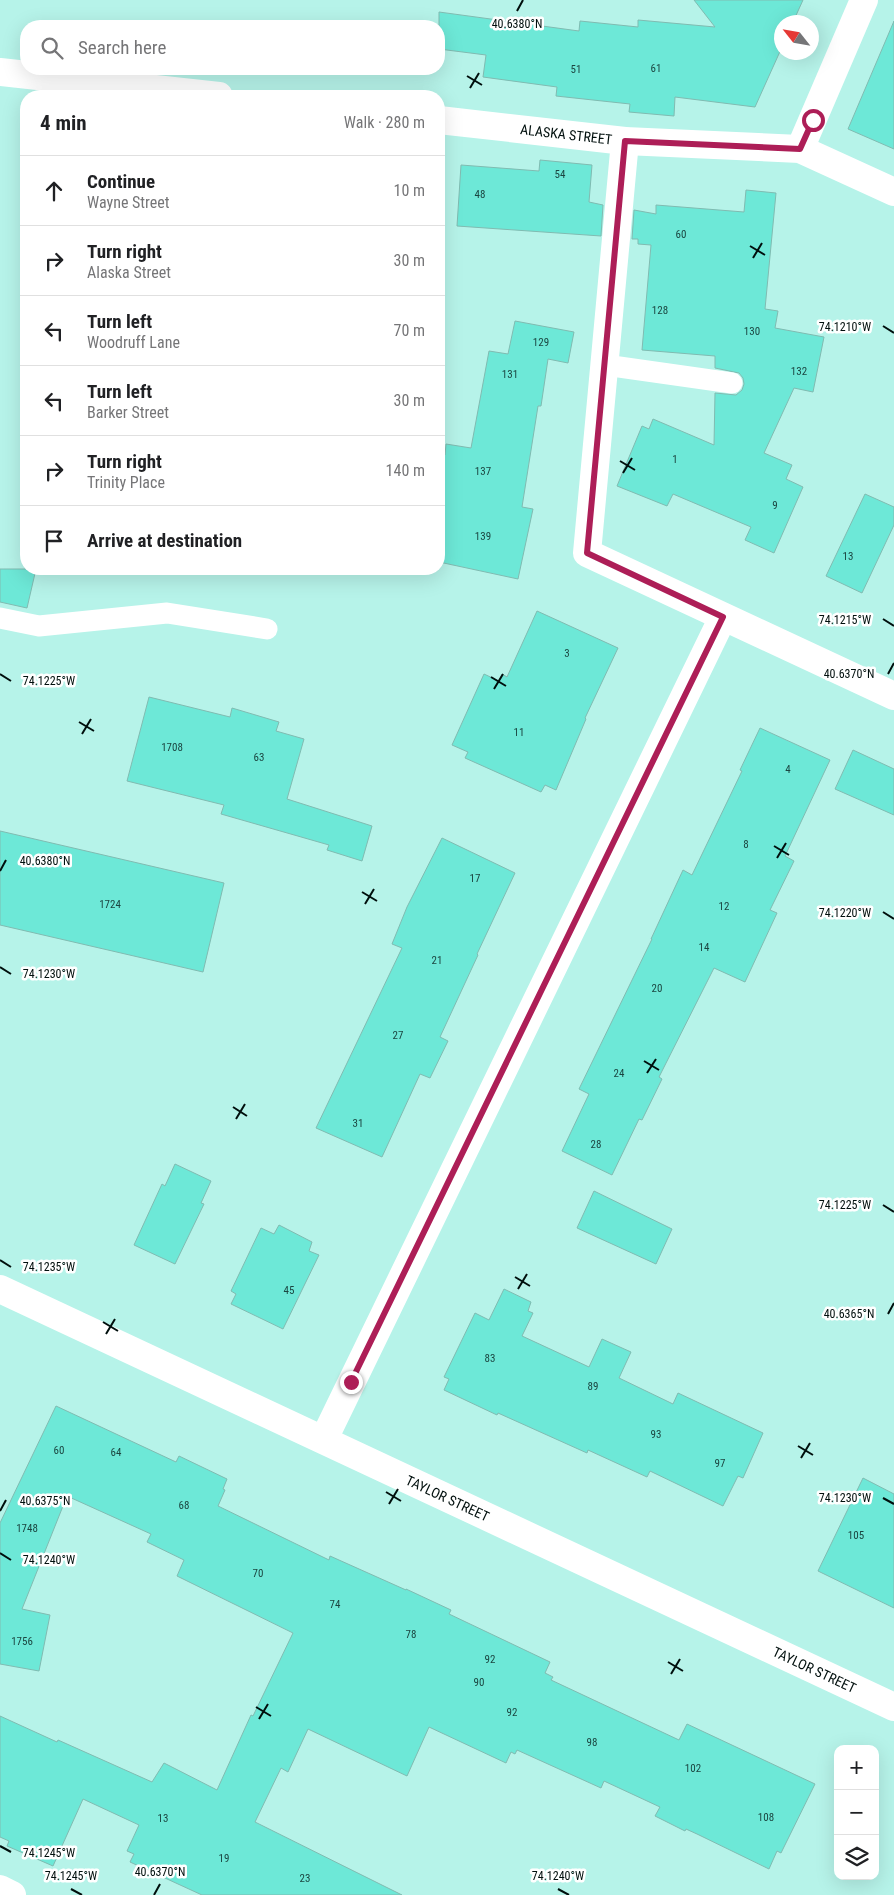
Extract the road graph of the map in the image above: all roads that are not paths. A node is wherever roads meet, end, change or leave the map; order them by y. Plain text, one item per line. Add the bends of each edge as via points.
1 (864, 0) edge
2 (0, 72) edge
3 (20, 74) edge
4 (27, 75) edge
5 (164, 90) edge
6 (445, 121) edge
7 (625, 141) junction
8 (800, 149) junction
9 (894, 192) edge
10 (605, 366) junction
11 (732, 383) dead end
12 (723, 617) junction
13 (0, 618) edge
14 (267, 630) dead end
15 (894, 696) edge
16 (0, 1289) edge
17 (324, 1439) junction
18 (894, 1707) edge
19 (0, 1889) edge
20 (12, 1895) edge

1 - 8 street
2 - 3 street
4 - 5 street
6 - 7 street, ALASKA STREET
7 - 8 street, ALASKA STREET
7 - 10 street
8 - 9 street, ALASKA STREET
10 - 11 lane
10 - 12 street via 587,553
12 - 15 street
12 - 17 street
13 - 14 lane via 39,626 168,613
16 - 17 street, TAYLOR STREET
17 - 18 street, TAYLOR STREET
19 - 20 street

